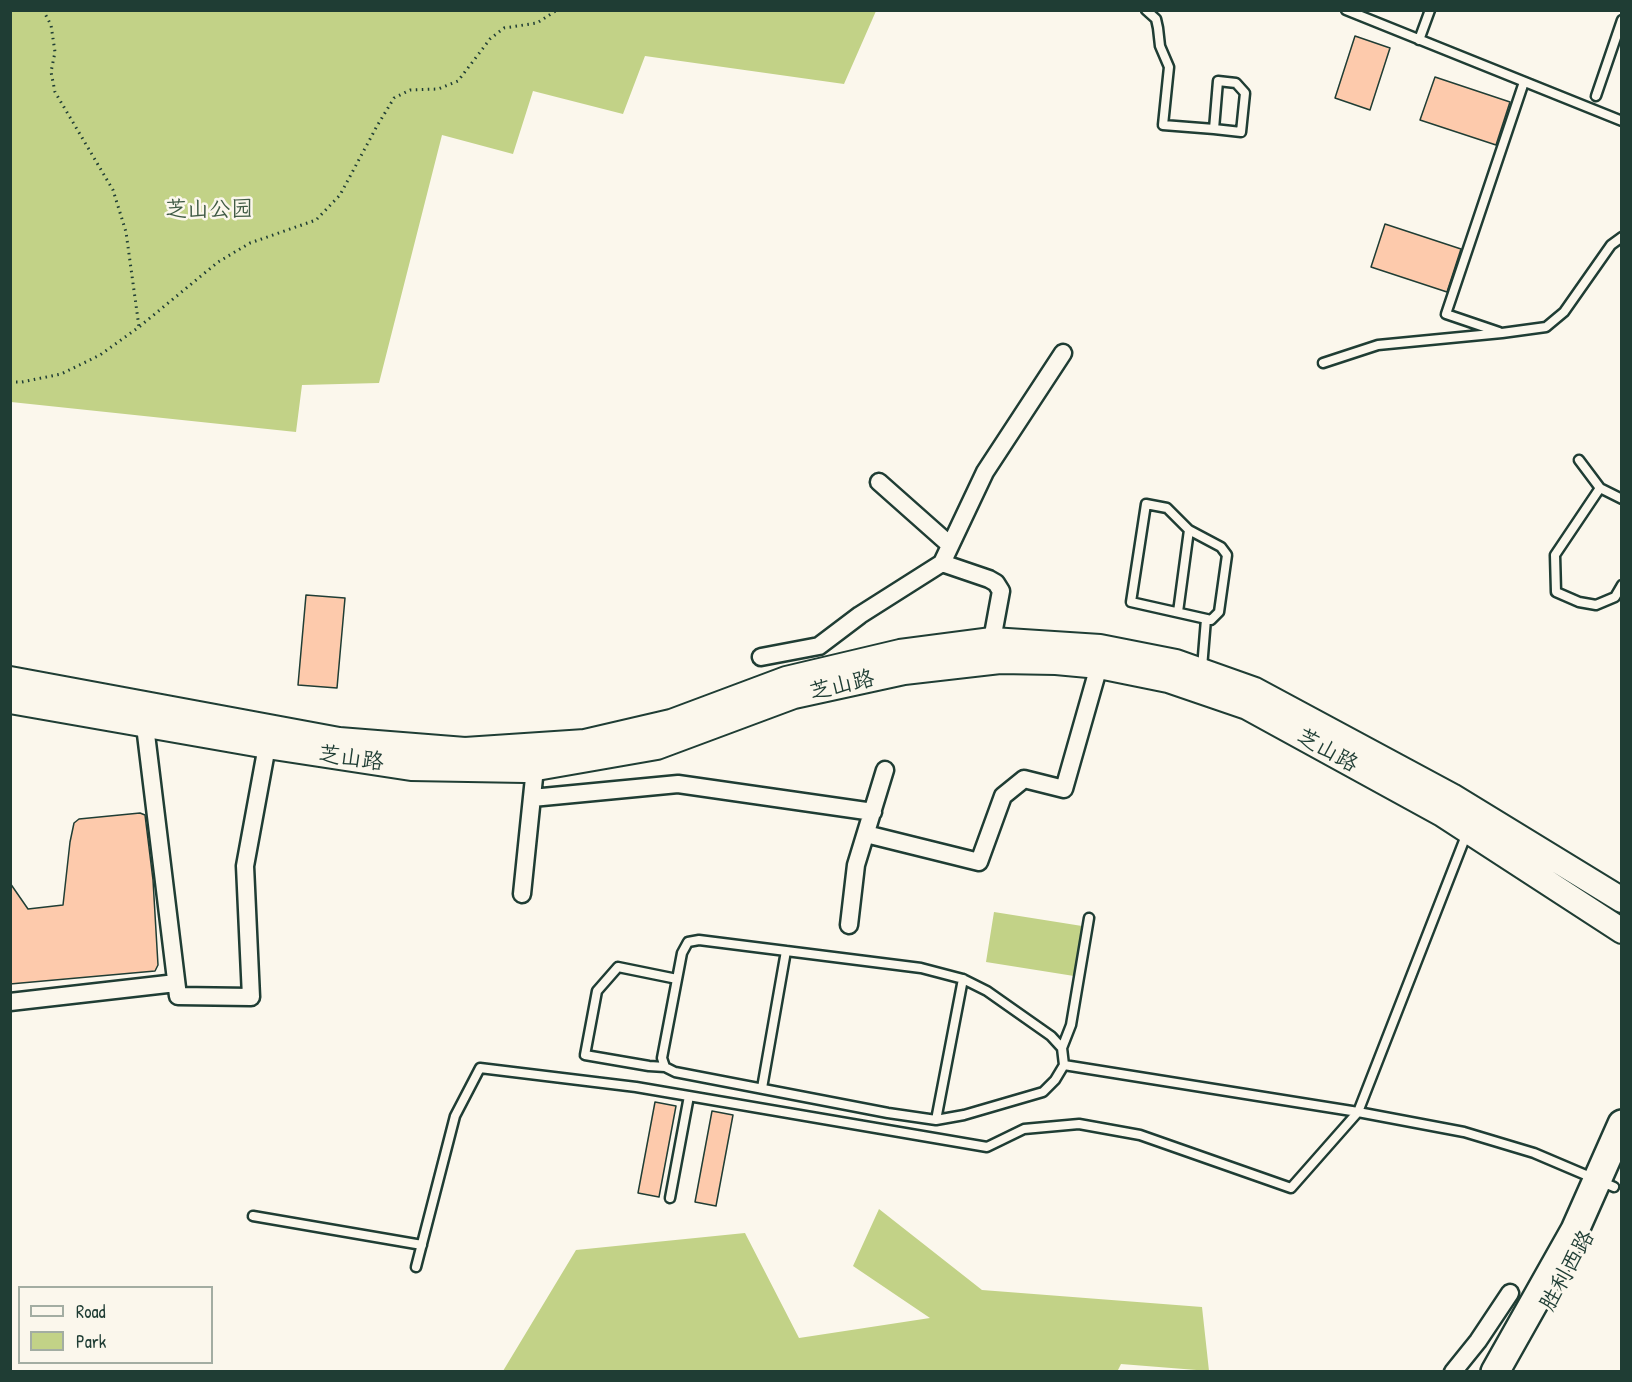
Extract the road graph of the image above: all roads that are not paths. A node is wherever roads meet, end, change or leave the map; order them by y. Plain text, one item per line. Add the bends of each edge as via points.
1 (1146, 10) edge
2 (1346, 10) edge
3 (1430, 10) edge
4 (1622, 20) edge
5 (1419, 40) junction
6 (1524, 82) junction
7 (1596, 96) dead end
8 (1622, 121) edge
9 (1214, 129) junction
10 (1622, 237) edge
11 (1503, 333) junction
12 (1063, 352) dead end
13 (1323, 363) dead end
14 (1579, 460) dead end
15 (879, 482) dead end
16 (1600, 488) junction
17 (1622, 499) edge
18 (1189, 530) junction
19 (950, 545) junction
20 (942, 563) junction
21 (1622, 585) edge
22 (1178, 612) junction
23 (1206, 619) junction
24 (992, 640) junction
25 (761, 657) dead end
26 (1099, 666) junction
27 (1201, 671) junction
28 (10, 679) edge
29 (10, 701) edge
30 (145, 726) junction
31 (267, 746) junction
32 (535, 768) junction
33 (885, 770) dead end
34 (532, 798) junction
35 (873, 812) junction
36 (1467, 831) junction
37 (866, 834) junction
38 (522, 894) dead end
39 (1622, 900) edge
40 (1089, 918) dead end
41 (849, 925) dead end
42 (1622, 931) edge
43 (786, 951) junction
44 (963, 978) junction
45 (677, 979) junction
46 (176, 983) junction
47 (10, 1002) edge
48 (1062, 1048) junction
49 (1064, 1065) junction
50 (664, 1067) junction
51 (762, 1088) junction
52 (689, 1096) junction
53 (1358, 1112) junction
54 (936, 1120) junction
55 (1622, 1124) edge
56 (1611, 1180) edge
57 (670, 1198) dead end
58 (253, 1216) dead end
59 (422, 1245) junction
60 (416, 1267) dead end
61 (1510, 1293) dead end
62 (1453, 1371) edge
63 (1495, 1371) edge
64 (1513, 1371) edge

1 - 9 lane via 1156,19 1168,67 1163,125
2 - 5 lane
3 - 5 lane
4 - 7 lane
5 - 6 lane
6 - 8 lane
6 - 11 lane via 1446,314
9 - 9 lane via 1218,81 1236,83 1245,93 1241,132
10 - 11 lane via 1611,245 1564,312 1546,327
11 - 13 lane via 1378,345
12 - 19 street via 985,472
14 - 16 lane
15 - 19 street
16 - 17 lane
16 - 21 lane via 1555,555 1556,592 1596,605 1615,597
18 - 22 lane
18 - 22 lane via 1167,508 1146,504 1131,602
18 - 23 lane via 1221,547 1227,555 1219,612 1211,620
19 - 20 street
20 - 24 street via 996,583 1001,591
20 - 25 street via 819,646
22 - 23 lane
23 - 27 lane
24 - 27 main road via 1100,647
24 - 28 main road via 900,652 786,679 670,722 585,742 465,750 339,740
26 - 32 main road, 芝山路 via 1000,662 904,672 794,696 657,747
26 - 36 main road, 芝山路 via 1168,680 1247,707
26 - 37 street via 1064,789 1024,779 1003,796 979,862
27 - 39 main road via 1256,690 1452,796
29 - 30 main road, 芝山路
30 - 31 main road, 芝山路
30 - 46 street
31 - 32 main road, 芝山路 via 411,768
31 - 46 street via 245,866 251,997 178,996
32 - 34 street
33 - 35 street
34 - 35 street via 678,784
34 - 38 street
35 - 37 street
36 - 42 main road, 芝山路
36 - 53 lane
37 - 41 street via 856,865
40 - 48 lane via 1071,1025
43 - 44 lane via 921,968
43 - 45 lane via 688,942
43 - 51 lane
44 - 48 lane via 1051,1036
44 - 54 lane
45 - 50 lane via 662,1058
45 - 50 lane via 618,967 597,991 585,1055
46 - 47 street
48 - 49 lane
49 - 53 lane
49 - 54 lane via 1043,1092 964,1116
50 - 51 lane
51 - 54 lane
52 - 53 lane via 987,1147 1024,1129 1079,1124 1140,1135 1291,1188
52 - 57 lane
52 - 59 lane via 480,1068 455,1116
53 - 56 lane via 1464,1132
55 - 56 main road
56 - 63 main road via 1575,1230
56 - 64 main road, 胜利西路
58 - 59 lane
59 - 60 lane
61 - 62 street

